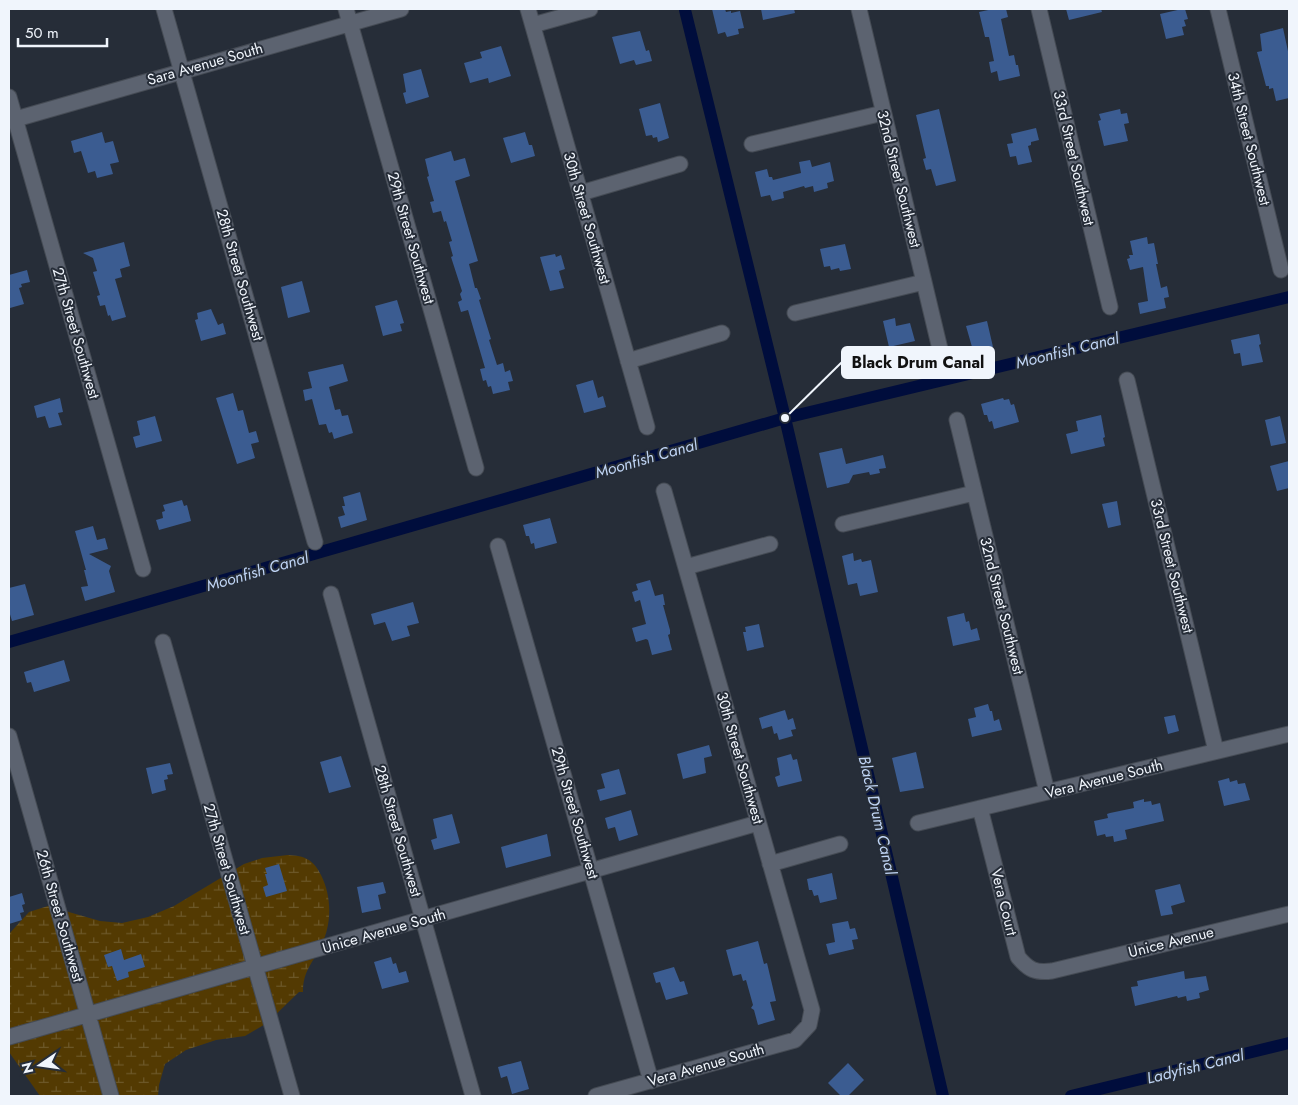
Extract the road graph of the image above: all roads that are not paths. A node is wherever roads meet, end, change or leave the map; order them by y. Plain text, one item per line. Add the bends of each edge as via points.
1 (164, 9) edge
2 (401, 9) edge
3 (528, 9) edge
4 (590, 9) edge
5 (858, 9) edge
6 (1039, 9) edge
7 (1218, 9) edge
8 (348, 16) edge
9 (533, 25) junction
10 (182, 72) junction
11 (9, 97) edge
12 (883, 113) junction
13 (12, 120) edge
14 (752, 144) dead end
15 (680, 164) dead end
16 (581, 193) junction
17 (1280, 270) dead end
18 (924, 282) junction
19 (1110, 307) dead end
20 (795, 313) dead end
21 (722, 333) dead end
22 (940, 349) dead end
23 (628, 361) junction
24 (1127, 380) dead end
25 (957, 420) dead end
26 (647, 427) dead end
27 (476, 468) dead end
28 (664, 491) dead end
29 (974, 493) junction
30 (843, 524) dead end
31 (315, 542) dead end
32 (770, 544) dead end
33 (498, 546) dead end
34 (686, 567) junction
35 (143, 569) dead end
36 (331, 594) dead end
37 (163, 642) dead end
38 (1289, 734) edge
39 (9, 736) edge
40 (1216, 751) junction
41 (1047, 792) junction
42 (980, 808) junction
43 (758, 823) junction
44 (918, 823) dead end
45 (840, 844) dead end
46 (770, 864) junction
47 (592, 872) junction
48 (1289, 914) edge
49 (423, 919) junction
50 (255, 967) junction
51 (1052, 971) joint
52 (88, 1014) junction
53 (810, 1025) joint
54 (9, 1037) edge
55 (651, 1081) junction
56 (111, 1096) edge
57 (292, 1096) edge
58 (473, 1096) edge
59 (596, 1096) edge

1 - 10 street, 28th Street Southwest
2 - 8 street, Sara Avenue South
3 - 9 street, 30th Street Southwest
4 - 9 street
5 - 12 street, 32nd Street Southwest
6 - 19 street, 33rd Street Southwest
7 - 17 street, 34th Street Southwest
8 - 10 street, Sara Avenue South
8 - 27 street, 29th Street Southwest
9 - 16 street, 30th Street Southwest
10 - 13 street, Sara Avenue South
10 - 31 street, 28th Street Southwest
11 - 13 street, 27th Street Southwest
12 - 14 street
12 - 18 street, 32nd Street Southwest
13 - 35 street, 27th Street Southwest
15 - 16 street
16 - 23 street, 30th Street Southwest
18 - 20 street
18 - 22 street, 32nd Street Southwest
21 - 23 street
23 - 26 street, 30th Street Southwest
24 - 40 street, 33rd Street Southwest
25 - 29 street, 32nd Street Southwest
28 - 34 street, 30th Street Southwest
29 - 30 street
29 - 41 street, 32nd Street Southwest
32 - 34 street
33 - 47 street, 29th Street Southwest
34 - 43 street, 30th Street Southwest
36 - 49 street, 28th Street Southwest
37 - 50 street, 27th Street Southwest
38 - 40 street, Vera Avenue South
39 - 52 street, 26th Street Southwest
40 - 41 street, Vera Avenue South
41 - 42 street, Vera Avenue South
42 - 44 street, Vera Avenue South
42 - 51 street, Vera Court via 1018,957 1026,967 1037,972
43 - 46 street, 30th Street Southwest
43 - 47 street, Unice Avenue South
45 - 46 street
46 - 53 street, 30th Street Southwest via 812,1010
47 - 49 street, Unice Avenue South
47 - 55 street, 29th Street Southwest
48 - 51 street, Unice Avenue
49 - 50 street, Unice Avenue South
49 - 58 street, 28th Street Southwest
50 - 52 street, Unice Avenue South
50 - 57 street, 27th Street Southwest
52 - 54 street, Unice Avenue South
52 - 56 street, 26th Street Southwest
53 - 55 street, Vera Avenue South via 795,1040
55 - 59 street, Vera Avenue South

